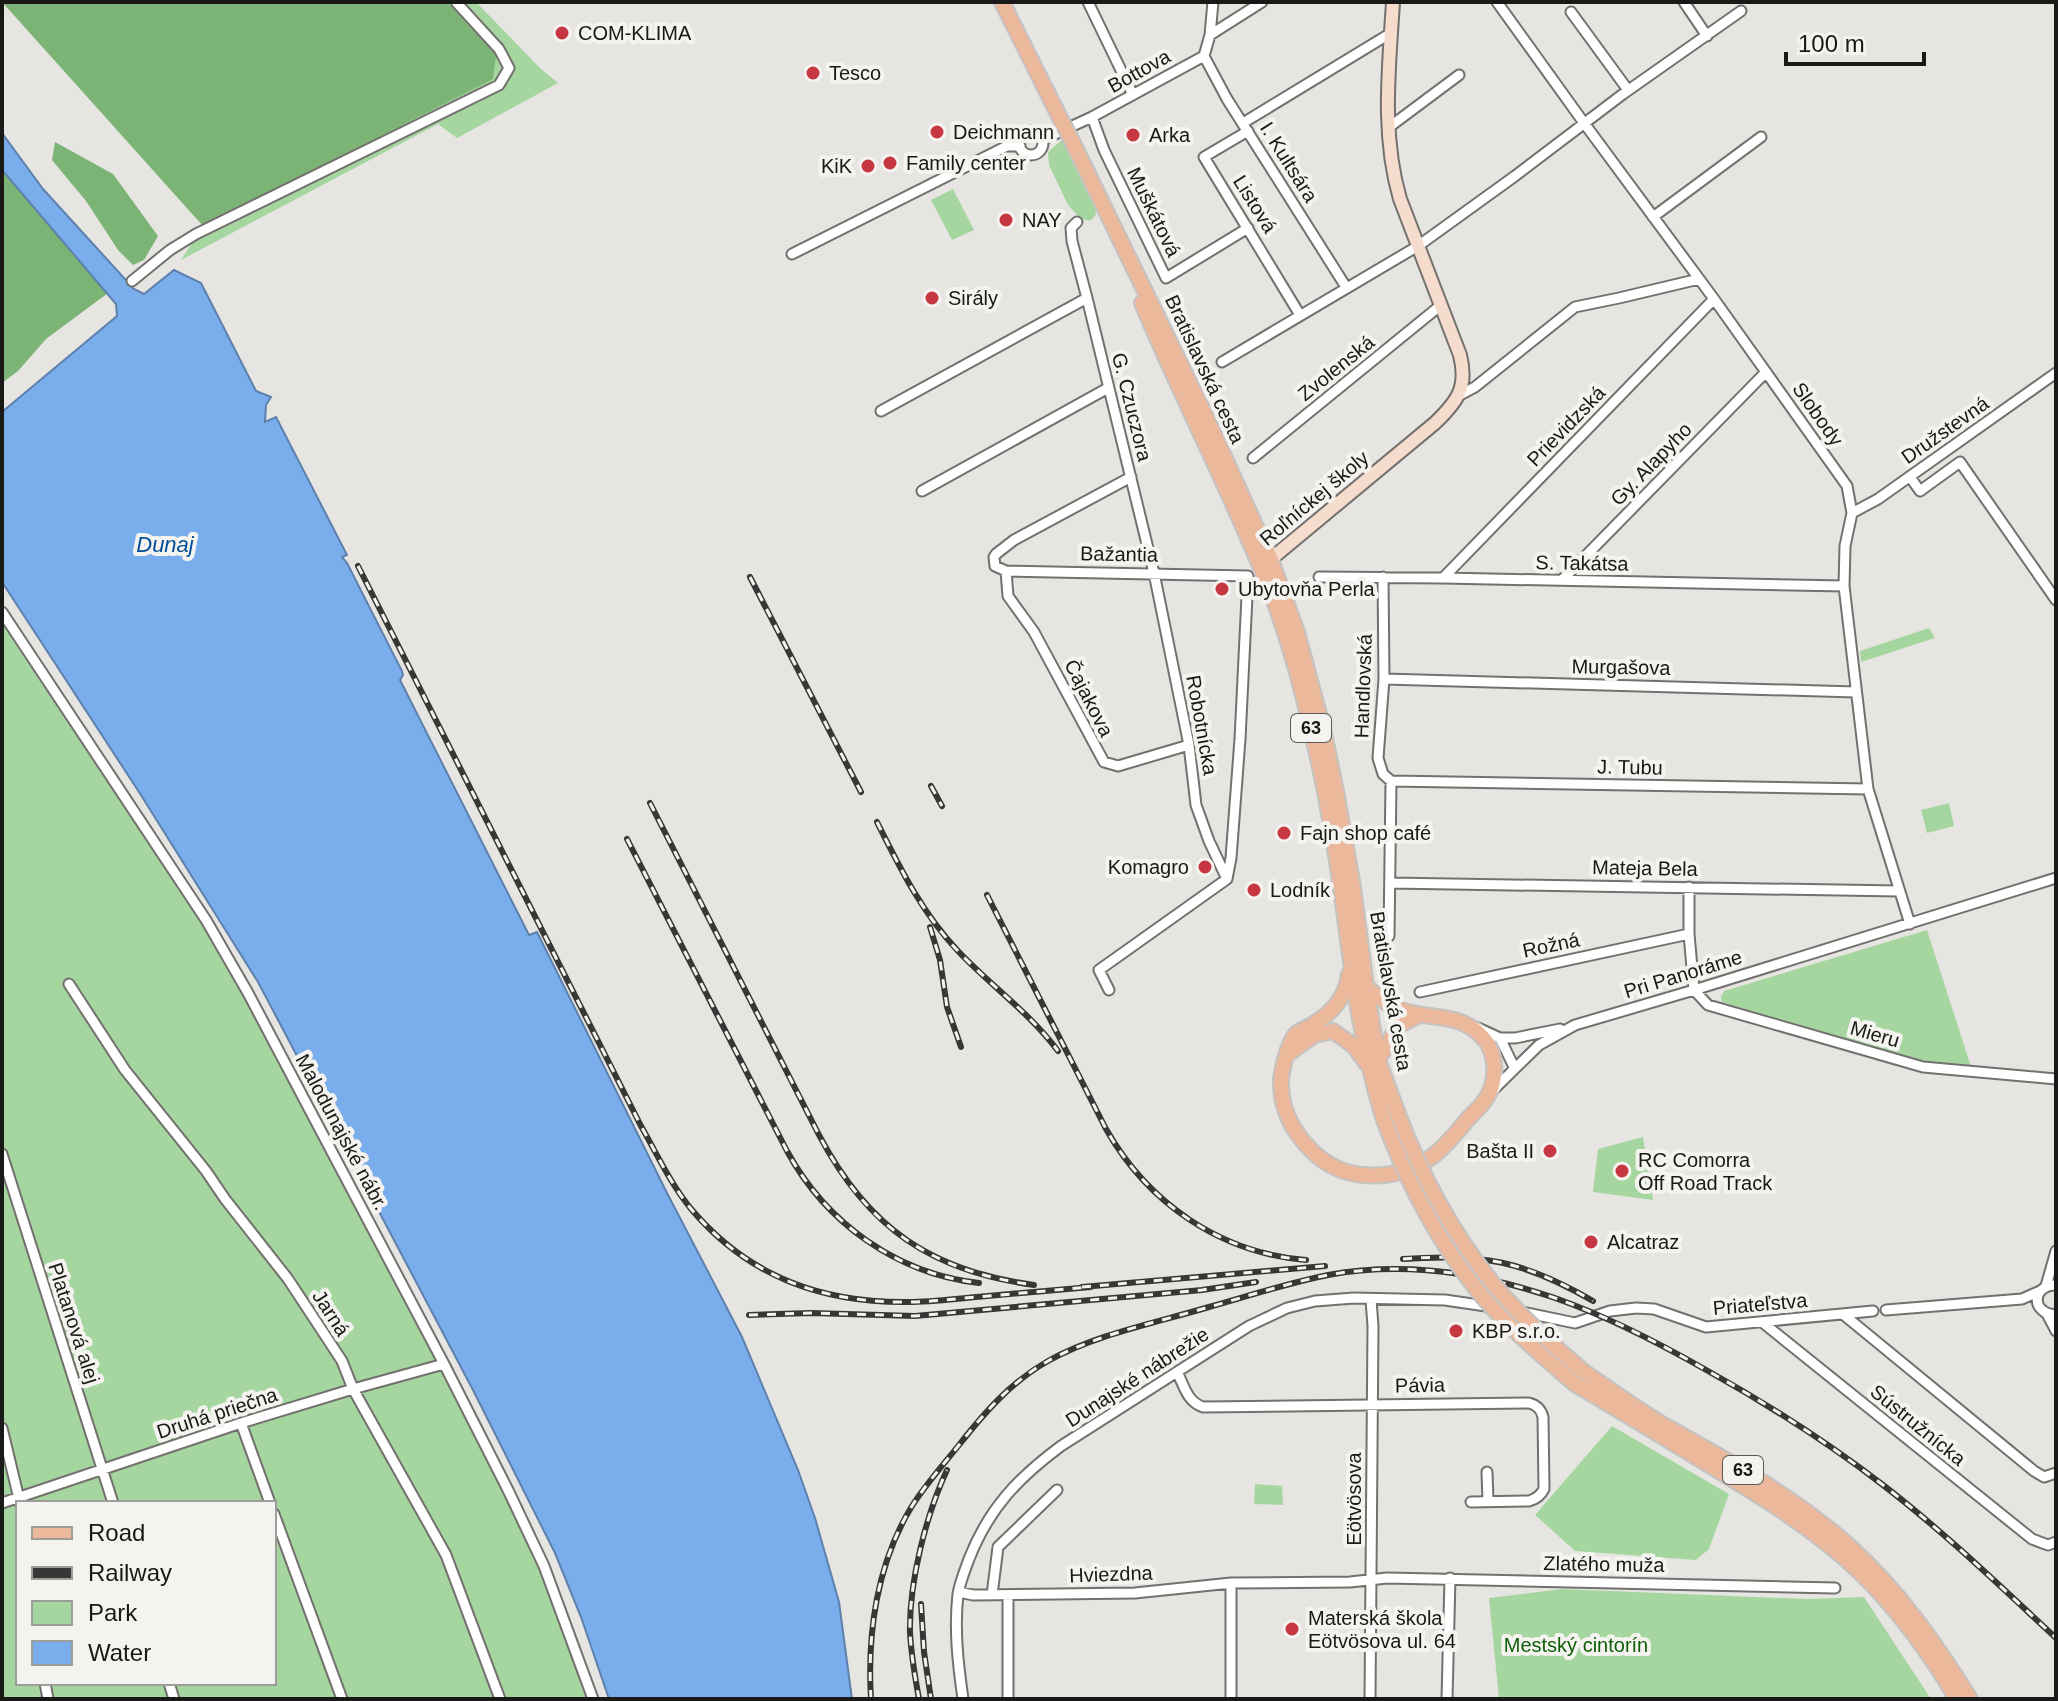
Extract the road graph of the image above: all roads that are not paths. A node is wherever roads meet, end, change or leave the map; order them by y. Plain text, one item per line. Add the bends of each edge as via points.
1 (456, 2) edge
2 (1002, 2) edge
3 (1088, 2) edge
4 (1213, 2) edge
5 (1262, 2) edge
6 (1393, 2) edge
7 (1497, 2) edge
8 (1684, 2) edge
9 (1741, 11) dead end
10 (1571, 12) dead end
11 (1391, 33) junction
12 (1210, 35) junction
13 (1707, 36) junction
14 (1204, 56) junction
15 (1459, 75) dead end
16 (1628, 90) junction
17 (1133, 95) junction
18 (1092, 117) junction
19 (1584, 123) junction
20 (1246, 127) junction
21 (1388, 128) junction
22 (1761, 137) dead end
23 (1042, 140) junction
24 (1020, 146) junction
25 (1653, 217) junction
26 (1077, 222) dead end
27 (1248, 228) junction
28 (1418, 246) junction
29 (792, 254) dead end
30 (1699, 279) junction
31 (132, 281) dead end
32 (1346, 287) junction
33 (1087, 298) junction
34 (1714, 299) junction
35 (1441, 305) junction
36 (1300, 315) junction
37 (1222, 362) dead end
38 (1766, 372) junction
39 (2056, 373) edge
40 (1108, 388) junction
41 (1458, 396) junction
42 (881, 411) dead end
43 (1253, 458) dead end
44 (1131, 477) junction
45 (1910, 477) junction
46 (922, 491) dead end
47 (1852, 513) junction
48 (1260, 567) junction
49 (1006, 571) junction
50 (1154, 573) junction
51 (1319, 577) dead end
52 (1383, 577) junction
53 (1443, 578) junction
54 (1562, 580) junction
55 (1844, 586) junction
56 (2056, 600) edge
57 (2, 612) edge
58 (1384, 679) junction
59 (1856, 692) junction
60 (1189, 745) junction
61 (1391, 781) junction
62 (1868, 789) junction
63 (2056, 878) edge
64 (1227, 879) junction
65 (1391, 883) junction
66 (1689, 887) junction
67 (1899, 891) junction
68 (1910, 924) junction
69 (1689, 934) junction
70 (1389, 936) dead end
71 (1351, 962) junction
72 (69, 984) dead end
73 (1366, 987) junction
74 (1109, 990) dead end
75 (1694, 990) junction
76 (1420, 992) dead end
77 (1419, 1015) junction
78 (1463, 1022) junction
79 (1575, 1025) junction
80 (1500, 1038) junction
81 (1493, 1054) junction
82 (1287, 1055) junction
83 (1373, 1064) junction
84 (1514, 1067) junction
85 (2056, 1079) edge
86 (1488, 1096) junction
87 (2, 1154) edge
88 (2056, 1253) edge
89 (2047, 1287) edge
90 (2022, 1299) junction
91 (1371, 1300) junction
92 (1513, 1310) joint
93 (1886, 1310) dead end
94 (1873, 1311) dead end
95 (2048, 1312) edge
96 (1844, 1315) junction
97 (1762, 1322) junction
98 (2056, 1331) edge
99 (444, 1364) junction
100 (1177, 1372) junction
101 (1580, 1378) junction
102 (353, 1389) junction
103 (1372, 1404) junction
104 (241, 1423) junction
105 (2, 1428) edge
106 (102, 1470) junction
107 (1487, 1472) dead end
108 (2056, 1473) edge
109 (1057, 1490) dead end
110 (19, 1500) edge
111 (112, 1501) edge
112 (269, 1501) edge
113 (1488, 1501) junction
114 (1471, 1502) dead end
115 (2, 1503) edge
116 (276, 1519) edge
117 (2056, 1542) edge
118 (1450, 1578) junction
119 (1371, 1579) junction
120 (1231, 1583) junction
121 (1835, 1588) dead end
122 (959, 1592) junction
123 (992, 1595) junction
124 (1008, 1595) junction
125 (342, 1699) edge
126 (500, 1699) edge
127 (593, 1699) edge
128 (963, 1699) edge
129 (1008, 1699) edge
130 (1231, 1699) edge
131 (1370, 1699) edge
132 (1447, 1699) edge
133 (1957, 1699) edge
134 (1970, 1699) edge

1 - 31 street via 504,58 509,68 499,85 196,234
2 - 48 main road, Bratislavská cesta / 63, bridge via 1072,141
3 - 17 street
4 - 12 street
5 - 12 street
6 - 11 main road
7 - 19 street, Slobody
8 - 13 street
9 - 13 street
10 - 16 street
11 - 20 street
11 - 21 main road
12 - 14 street
13 - 16 street
14 - 17 street, Bottova
14 - 20 street, I. Kultsára
15 - 21 street
16 - 19 street
17 - 18 street, Bottova
18 - 23 street, Bottova
18 - 27 street, Muškátová via 1166,278
19 - 25 street, Slobody
19 - 28 street
20 - 27 street, Listová via 1204,157
20 - 32 street, I. Kultsára
21 - 28 main road via 1393,176
22 - 25 street
23 - 24 street via 1028,132
23 - 24 street via 1034,155
24 - 29 street via 1007,146
25 - 30 street, Slobody
26 - 33 street, G. Czuczora via 1071,228
27 - 36 street, Listová
28 - 32 street
28 - 35 main road
30 - 34 street, Slobody
30 - 41 street via 1575,307
32 - 36 street
33 - 40 street, G. Czuczora
33 - 42 street
34 - 38 street, Slobody
34 - 53 street, Prievidzská
35 - 41 main road via 1463,366
35 - 43 street, Zvolenská
36 - 37 street
38 - 47 street, Slobody via 1847,486
38 - 54 street, Gy. Alapyho
39 - 45 street, Družstevná
40 - 44 street, G. Czuczora
40 - 46 street
41 - 48 main road, Roľníckej školy via 1435,423
44 - 49 street via 1014,540 993,562
44 - 50 street, G. Czuczora
45 - 47 street, Družstevná
45 - 56 street via 1920,491 1960,462
47 - 55 street, Slobody
48 - 50 street, Bažantia
48 - 64 street
48 - 71 main road, Bratislavská cesta / 63 via 1282,623 1311,728
48 - 73 main road, Bratislavská cesta / 63 via 1297,632 1323,729
49 - 50 street, Bažantia
49 - 60 street, Čajakova via 1008,596 1034,632 1104,762 1118,766
50 - 60 street, Robotnícka
51 - 52 street, S. Takátsa
52 - 53 street, S. Takátsa
52 - 58 street, Handlovská
53 - 54 street, S. Takátsa
54 - 55 street, S. Takátsa
55 - 59 street, Slobody
57 - 99 street, Malodunajské nábr. via 227,954
58 - 59 street, Murgašova
58 - 61 street, Handlovská via 1378,758
59 - 62 street, Slobody
60 - 64 street, Robotnícka via 1196,805
61 - 62 street, J. Tubu
61 - 65 street, Handlovská
62 - 67 street, Slobody
63 - 68 street, Pri Panoráme
64 - 74 street via 1099,970
65 - 66 street, Mateja Bela
65 - 70 street, Handlovská
66 - 67 street, Mateja Bela
66 - 69 street
67 - 68 street, Slobody
68 - 75 street, Pri Panoráme
69 - 75 street
69 - 76 street, Rožná
71 - 82 main road via 1338,1004 1295,1035
71 - 83 main road, Bratislavská cesta / 63
72 - 102 street, Jarná via 125,1070 288,1279 342,1361
73 - 77 main road via 1396,1008
73 - 83 main road, Bratislavská cesta / 63
75 - 79 street, Pri Panoráme
75 - 85 street, Mieru via 1708,1005 1923,1067
77 - 78 main road
77 - 83 main road via 1398,1026
78 - 80 street
78 - 81 main road via 1481,1035
79 - 80 street
79 - 84 street, Pri Panoráme
80 - 84 street
81 - 84 street
81 - 86 main road
82 - 83 main road via 1314,1035 1333,1031
82 - 86 main road via 1280,1082 1291,1126 1323,1161 1358,1175 1387,1175 1436,1154
83 - 101 main road, Bratislavská cesta / 63, bridge via 1414,1153 1475,1260
83 - 101 main road, Bratislavská cesta / 63, bridge via 1384,1120 1462,1269 1510,1325
84 - 86 street, Pri Panoráme
87 - 106 street, Platanová alej
88 - 89 street
89 - 90 street
89 - 95 street via 2037,1298
90 - 93 street
90 - 95 street
91 - 92 street, Dunajské nábrežie via 1435,1299
91 - 100 street, Dunajské nábrežie via 1331,1299 1287,1308
91 - 103 street, Eötvösova
92 - 97 street, Priateľstva via 1575,1323 1636,1308 1706,1327
94 - 96 street, Priateľstva
95 - 98 street
96 - 97 street, Priateľstva
96 - 108 street via 2034,1471 2044,1477
97 - 117 street, Sústružnícka via 2032,1539
99 - 102 street, Druhá priečna
99 - 127 street, Malodunajské nábr. via 544,1566
100 - 103 street, Pávia via 1187,1396 1203,1407
100 - 122 street, Dunajské nábrežie via 1061,1446 1012,1487 976,1540
101 - 133 main road, Bratislavská cesta / 63 via 1807,1527 1845,1559 1912,1631
101 - 134 main road, Bratislavská cesta / 63 via 1734,1464 1849,1546 1922,1627
102 - 104 street, Druhá priečna
102 - 126 street, Jarná via 446,1555
103 - 113 street, Pávia via 1537,1406 1543,1417 1544,1489 1529,1501
103 - 119 street, Eötvösova
104 - 106 street, Druhá priečna
104 - 112 street
105 - 110 street
106 - 110 street, Druhá priečna
106 - 111 street, Platanová alej
107 - 113 street
109 - 123 street via 998,1547
110 - 115 street, Druhá priečna
113 - 114 street, Pávia
116 - 125 street
118 - 119 street, Zlatého muža
118 - 121 street, Zlatého muža
118 - 132 street
119 - 120 street, Hviezdna
119 - 131 street, Eötvösova
120 - 124 street, Hviezdna via 1135,1593
120 - 130 street
122 - 123 street, Hviezdna
122 - 128 street, Dunajské nábrežie
123 - 124 street, Hviezdna
124 - 129 street

